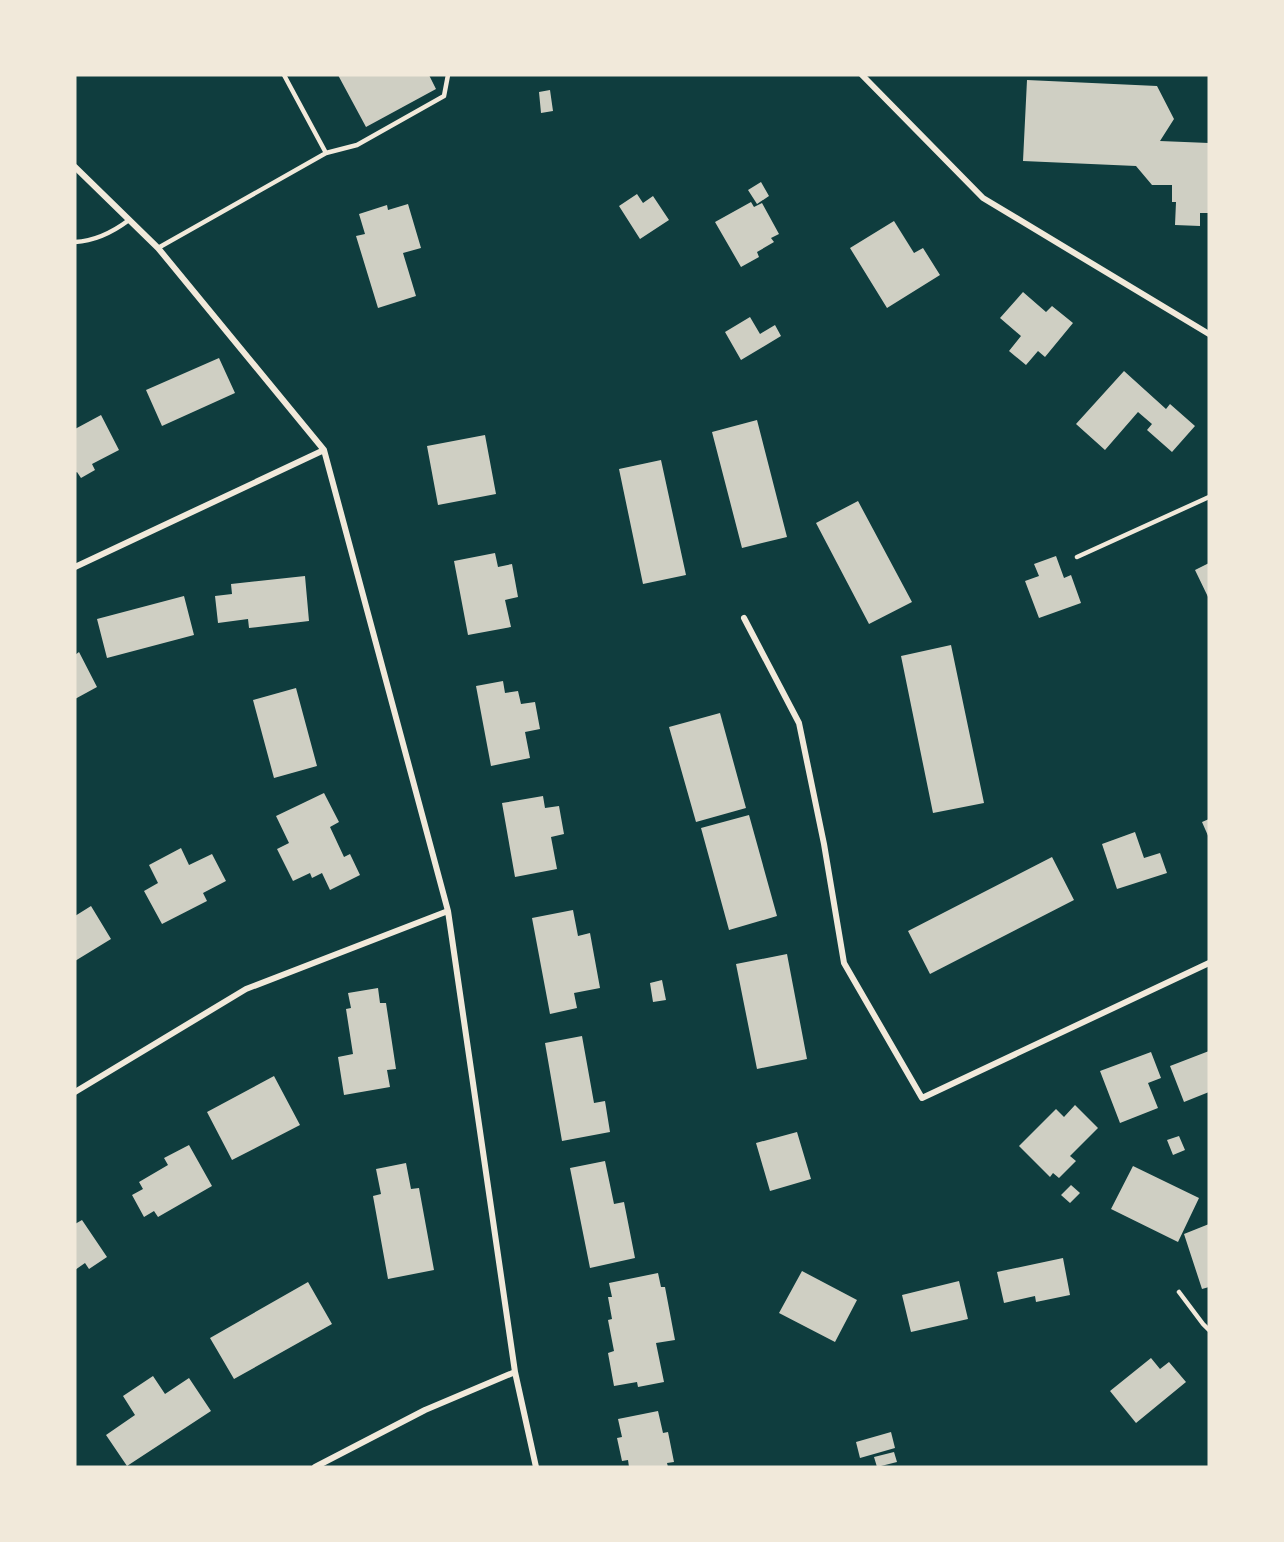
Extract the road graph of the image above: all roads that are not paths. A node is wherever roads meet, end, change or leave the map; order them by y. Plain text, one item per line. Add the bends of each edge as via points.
1 (284, 75) edge
2 (448, 75) edge
3 (862, 75) edge
4 (326, 153) junction
5 (75, 168) edge
6 (129, 220) junction
7 (75, 242) edge
8 (158, 248) junction
9 (1209, 334) edge
10 (324, 450) junction
11 (1209, 497) edge
12 (1077, 557) dead end
13 (75, 567) edge
14 (744, 618) dead end
15 (448, 910) junction
16 (1209, 963) edge
17 (75, 1092) edge
18 (1179, 1292) dead end
19 (1209, 1330) edge
20 (515, 1372) junction
21 (315, 1467) edge
22 (536, 1467) edge

1 - 4 lane
2 - 4 lane via 444,96 357,145
3 - 9 street via 983,198
4 - 8 lane
5 - 6 street
6 - 7 lane via 110,233
6 - 8 street
8 - 10 street
10 - 13 street
10 - 15 street
11 - 12 lane
14 - 16 street via 799,723 844,963 922,1098
15 - 17 street via 246,989
15 - 20 street
18 - 19 lane
20 - 21 street via 425,1410
20 - 22 street

